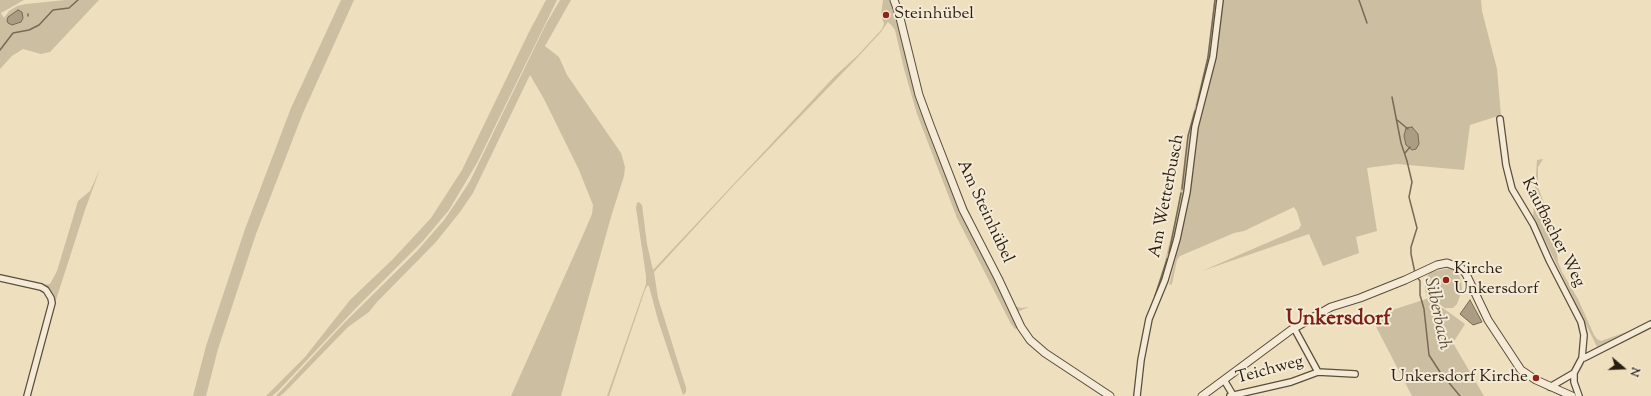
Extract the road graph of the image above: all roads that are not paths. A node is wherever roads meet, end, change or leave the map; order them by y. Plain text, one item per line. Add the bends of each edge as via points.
1 (894, 0) edge
2 (1220, 0) edge
3 (1500, 119) dead end
4 (0, 278) edge
5 (1651, 324) edge
6 (1294, 328) junction
7 (1582, 358) junction
8 (1318, 372) junction
9 (1574, 373) junction
10 (1355, 374) dead end
11 (1224, 380) junction
12 (1550, 387) junction
13 (27, 396) edge
14 (1110, 396) edge
15 (1137, 396) edge
16 (1202, 396) edge
17 (1232, 396) edge
18 (1572, 396) edge
19 (1579, 396) edge

1 - 14 street, Am Steinhübel via 919,95 963,210 1021,327 1030,340 1045,353
2 - 15 street, Am Wetterbusch via 1213,57 1193,138 1187,192 1177,239 1150,319 1141,360
3 - 7 street, Kaufbacher Weg via 1506,168 1512,189 1533,224 1581,322 1584,335
4 - 13 street via 41,287 52,298
5 - 7 street
6 - 8 street, Teichweg
6 - 11 street
6 - 12 street via 1331,307 1360,298 1443,263 1455,265 1461,268 1468,278 1488,320 1516,364 1527,375
7 - 9 street
8 - 10 street, Teichweg
8 - 17 street, Teichweg via 1292,382
9 - 12 street
9 - 19 street
11 - 16 street
11 - 17 street
12 - 18 street

